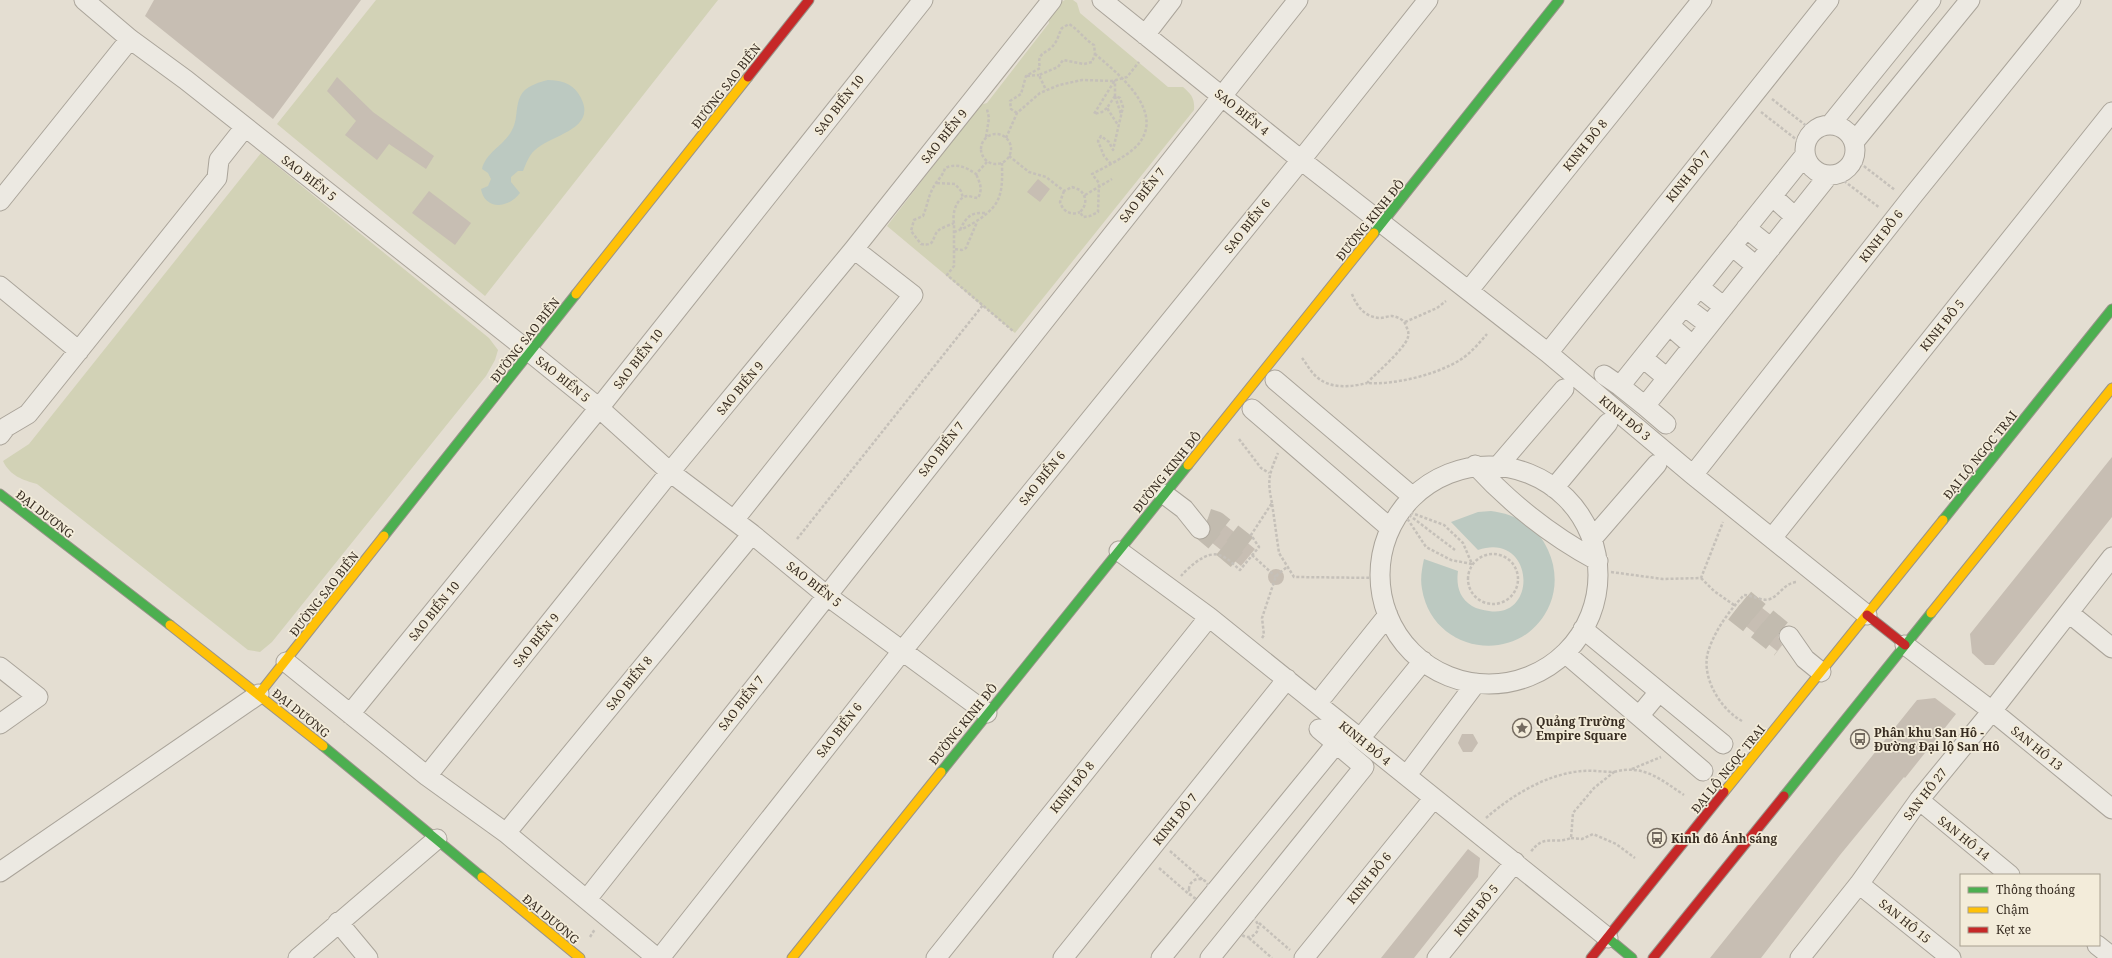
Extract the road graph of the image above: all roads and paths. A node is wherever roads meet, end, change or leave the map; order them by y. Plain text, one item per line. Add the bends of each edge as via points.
1 (84, 0) edge
2 (809, 0) edge
3 (922, 0) edge
4 (1052, 0) edge
5 (1102, 0) edge
6 (1172, 0) edge
7 (1298, 0) edge
8 (1428, 0) edge
9 (1559, 0) edge
10 (1702, 0) edge
11 (1829, 0) edge
12 (1970, 0) edge
13 (2071, 0) edge
14 (1927, 4) edge
15 (1948, 27) junction
16 (1906, 30) junction
17 (1145, 34) junction
18 (130, 39) junction
19 (1930, 49) junction
20 (1890, 51) junction
21 (1095, 54) junction
22 (1139, 62) dead end
23 (1913, 69) junction
24 (1039, 75) junction
25 (1026, 76) junction
26 (1122, 78) junction
27 (1115, 80) junction
28 (1864, 84) junction
29 (1046, 90) junction
30 (1221, 95) junction
31 (1115, 96) junction
32 (1887, 102) junction
33 (985, 103) dead end
34 (1768, 103) dead end
35 (1107, 108) junction
36 (1765, 108) dead end
37 (2112, 112) edge
38 (1017, 113) junction
39 (1121, 114) junction
40 (1118, 125) junction
41 (245, 127) junction
42 (986, 138) junction
43 (1006, 138) junction
44 (1813, 139) junction
45 (1854, 150) junction
46 (1009, 156) junction
47 (1301, 160) junction
48 (987, 162) junction
49 (1002, 163) junction
50 (1111, 164) junction
51 (976, 174) junction
52 (1833, 176) junction
53 (1112, 179) dead end
54 (937, 183) junction
55 (1098, 188) junction
56 (1064, 191) junction
57 (1085, 195) junction
58 (1891, 195) dead end
59 (1772, 196) junction
60 (963, 198) junction
61 (0, 201) edge
62 (1884, 204) dead end
63 (1080, 212) junction
64 (985, 213) junction
65 (1795, 218) junction
66 (977, 222) junction
67 (954, 223) junction
68 (1383, 223) junction
69 (1746, 228) junction
70 (960, 230) junction
71 (954, 232) junction
72 (1732, 246) junction
73 (1771, 248) junction
74 (854, 249) junction
75 (955, 249) junction
76 (1756, 266) junction
77 (0, 286) edge
78 (1699, 287) junction
79 (1469, 290) junction
80 (1352, 294) dead end
81 (1446, 301) dead end
82 (983, 305) junction
83 (1684, 306) junction
84 (1724, 306) junction
85 (2112, 309) edge
86 (1405, 322) junction
87 (1669, 325) junction
88 (1709, 326) junction
89 (1015, 333) dead end
90 (1487, 334) dead end
91 (1693, 346) junction
92 (79, 351) junction
93 (531, 353) junction
94 (1548, 353) junction
95 (1302, 358) dead end
96 (1642, 358) junction
97 (1604, 375) dead end
98 (1667, 378) junction
99 (1275, 380) dead end
100 (1367, 383) junction
101 (1620, 386) junction
102 (2112, 388) edge
103 (1564, 389) dead end
104 (1645, 406) junction
105 (599, 408) junction
106 (1252, 409) dead end
107 (1608, 423) dead end
108 (1666, 424) dead end
109 (0, 435) edge
110 (1284, 437) junction
111 (1239, 439) dead end
112 (1657, 464) dead end
113 (1475, 465) junction
114 (1498, 466) junction
115 (670, 472) junction
116 (1269, 473) junction
117 (1693, 475) junction
118 (1554, 488) junction
119 (0, 494) edge
120 (1164, 494) junction
121 (1272, 502) junction
122 (1407, 503) junction
123 (1724, 519) dead end
124 (734, 520) junction
125 (1204, 524) tunnel mouth
126 (1390, 528) junction
127 (752, 534) junction
128 (1772, 538) junction
129 (797, 539) dead end
130 (1592, 539) junction
131 (1455, 550) dead end
132 (1119, 551) junction
133 (1252, 555) junction
134 (2112, 557) edge
135 (1472, 564) junction
136 (1598, 566) junction
137 (1287, 567) junction
138 (1276, 577) junction
139 (1178, 578) dead end
140 (1381, 578) junction
141 (1702, 578) junction
142 (1804, 581) dead end
143 (826, 595) junction
144 (1734, 604) junction
145 (2069, 613) junction
146 (1388, 615) junction
147 (1866, 615) junction
148 (1208, 617) junction
149 (1583, 629) junction
150 (1784, 642) tunnel mouth
151 (1259, 643) dead end
152 (1905, 645) junction
153 (2112, 648) edge
154 (903, 650) junction
155 (1565, 653) junction
156 (1423, 661) junction
157 (286, 662) junction
158 (0, 667) edge
159 (1821, 672) junction
160 (1287, 679) junction
161 (1476, 684) junction
162 (1659, 692) junction
163 (259, 694) junction
164 (1324, 695) dead end
165 (1992, 711) junction
166 (987, 713) junction
167 (350, 714) junction
168 (1639, 716) junction
169 (1742, 721) dead end
170 (0, 724) edge
171 (1319, 729) dead end
172 (1367, 730) dead end
173 (1336, 744) junction
174 (1723, 744) dead end
175 (1677, 748) junction
176 (1413, 767) dead end
177 (1632, 770) junction
178 (1703, 771) dead end
179 (1614, 772) junction
180 (427, 776) junction
181 (1684, 795) dead end
182 (1433, 799) junction
183 (1919, 800) junction
184 (2112, 809) edge
185 (1482, 822) dead end
186 (506, 833) junction
187 (1571, 838) junction
188 (437, 839) junction
189 (1167, 849) dead end
190 (1635, 858) dead end
191 (1521, 860) junction
192 (1154, 864) dead end
193 (0, 872) edge
194 (2009, 874) edge
195 (1203, 880) dead end
196 (1859, 884) junction
197 (1190, 895) dead end
198 (587, 899) junction
199 (1256, 920) dead end
200 (338, 922) junction
201 (1249, 938) dead end
202 (1608, 938) junction
203 (2098, 946) edge
204 (1296, 956) edge
205 (2112, 957) edge
206 (298, 958) edge
207 (368, 958) edge
208 (580, 958) edge
209 (659, 958) edge
210 (792, 958) edge
211 (936, 958) edge
212 (1064, 958) edge
213 (1160, 958) edge
214 (1210, 958) edge
215 (1272, 958) edge
216 (1437, 958) edge
217 (1591, 958) edge
218 (1632, 958) edge
219 (1653, 958) edge
220 (1800, 958) edge
221 (1951, 958) edge

1 - 18 street, SAO BIỂN 5
2 - 93 street, ĐƯỜNG SAO BIỂN
3 - 105 street, SAO BIỂN 10
4 - 74 street, SAO BIỂN 9
5 - 17 street, SAO BIỂN 4
6 - 17 street
7 - 30 street, SAO BIỂN 7
8 - 47 street, SAO BIỂN 6
9 - 68 street, ĐƯỜNG KINH ĐÔ
10 - 79 street, KINH ĐÔ 8
11 - 94 street, KINH ĐÔ 7
12 - 15 street
13 - 117 street, KINH ĐÔ 6 via 1906,204
14 - 15 street
14 - 16 street
15 - 19 street
16 - 19 street
16 - 20 street
17 - 30 street, SAO BIỂN 4
18 - 41 street, SAO BIỂN 5
18 - 61 street
19 - 23 street
20 - 23 street
20 - 28 street
21 - 24 path via 1092,62 1084,64 1063,60 1058,68
21 - 25 path via 1094,45 1070,24 1062,28 1055,44 1040,55 1040,68
21 - 26 path
22 - 26 path
23 - 32 street
24 - 25 path
24 - 29 path
25 - 38 path via 1021,94 1010,101 1011,109
26 - 27 path
26 - 50 path via 1134,90 1142,106 1147,118 1146,127 1142,140
27 - 29 path via 1082,80 1059,84
27 - 31 path
27 - 35 path via 1094,114
28 - 32 street
28 - 44 street
29 - 38 path
30 - 47 street, SAO BIỂN 4
30 - 143 street, SAO BIỂN 7
31 - 35 path
31 - 39 path
31 - 39 path via 1122,102
32 - 45 street
33 - 42 path via 989,118
34 - 44 path via 1771,99
35 - 40 path
36 - 44 path via 1761,112
37 - 128 street, KINH ĐÔ 5
38 - 43 path
39 - 40 path
40 - 50 path via 1113,150 1106,138 1101,136 1098,141 1104,156
41 - 92 street via 219,160 217,178
41 - 93 street, SAO BIỂN 5
42 - 43 path via 997,134
42 - 48 path via 981,149
43 - 46 path via 1010,147
44 - 45 street via 1844,129
44 - 52 street via 1813,170
44 - 59 street
45 - 52 street via 1851,166
45 - 58 path via 1895,190
46 - 49 path
46 - 56 path via 1029,172 1046,176
47 - 68 street, SAO BIỂN 4
47 - 154 street, SAO BIỂN 6
48 - 49 path
48 - 51 path
49 - 64 path via 999,197
50 - 55 path via 1092,174 1099,183
51 - 54 path via 966,167 952,165 945,168
51 - 60 path via 981,184 981,193 978,198
52 - 62 path via 1880,209
52 - 65 street
53 - 55 path
54 - 60 path via 955,184
54 - 67 path via 929,195 923,216 914,220 911,231 921,244 927,245 931,243 938,230
55 - 57 path
55 - 63 path via 1098,212 1084,217
56 - 57 path via 1074,188
56 - 63 path via 1060,202 1064,210
57 - 63 path via 1085,205
59 - 65 street
59 - 69 street
60 - 67 path via 955,207 952,216
64 - 66 path
64 - 70 path via 966,217
65 - 73 street
66 - 70 path
66 - 75 path via 966,248
67 - 71 path
68 - 79 street, KINH ĐÔ 3
68 - 120 street, ĐƯỜNG KINH ĐÔ
69 - 72 street
69 - 73 street
70 - 71 path
71 - 75 path
72 - 76 street
72 - 78 street
73 - 76 street
74 - 115 street, SAO BIỂN 9
74 - 124 street via 913,295
75 - 82 path via 954,266 947,274
76 - 84 street
77 - 92 street
78 - 83 street
78 - 84 street
79 - 94 street, KINH ĐÔ 3
80 - 86 path via 1360,310 1366,314 1381,318 1392,316
81 - 86 path via 1437,308
82 - 89 path
82 - 129 path
83 - 87 street
83 - 88 street
84 - 88 street
85 - 147 street, ĐẠI LỘ NGỌC TRAI
86 - 100 path via 1408,338
87 - 91 street
87 - 96 street
88 - 91 street
90 - 100 path via 1461,360 1448,366 1386,383
91 - 98 street
92 - 109 street via 28,414 6,427
93 - 105 street, SAO BIỂN 5
93 - 157 street, ĐƯỜNG SAO BIỂN
94 - 117 street, KINH ĐÔ 3
95 - 100 path via 1318,379 1336,385 1352,386
96 - 98 street
96 - 101 street
97 - 101 street
98 - 104 street
99 - 122 street
101 - 104 street
102 - 152 street
103 - 114 street
104 - 108 street
105 - 115 street, SAO BIỂN 5
105 - 167 street, SAO BIỂN 10
106 - 110 street
107 - 118 street
110 - 116 path
110 - 126 street
111 - 116 path via 1261,468
112 - 130 street
113 - 114 street
113 - 122 street via 1444,475
113 - 136 street via 1503,493
114 - 118 street via 1529,473
115 - 124 street, SAO BIỂN 5
115 - 180 street, SAO BIỂN 9
116 - 121 path via 1268,485
117 - 128 street, KINH ĐÔ 3
118 - 130 street via 1575,508
119 - 163 street, ĐẠI DƯƠNG
120 - 125 street
120 - 132 street, ĐƯỜNG KINH ĐÔ
121 - 133 path via 1251,535 1259,547
121 - 137 path via 1279,553
122 - 126 street
122 - 131 path
122 - 135 path via 1444,525 1463,543
122 - 135 path via 1426,547 1451,560
123 - 141 path
124 - 127 street, SAO BIỂN 5
126 - 140 street via 1386,533
127 - 143 street, SAO BIỂN 5
127 - 186 street, SAO BIỂN 8
128 - 147 street, KINH ĐÔ 3
130 - 136 street
132 - 148 street, KINH ĐÔ 4
132 - 166 street, ĐƯỜNG KINH ĐÔ
133 - 138 path
133 - 139 path via 1240,570 1219,555 1211,555 1190,566
134 - 145 street, SAN HÔ 27
135 - 135 path via 1487,554 1507,558 1518,576 1515,591 1510,598 1498,604 1478,600 1468,585
136 - 141 path via 1663,579
136 - 149 street via 1597,590 1590,618
137 - 138 path
137 - 140 path via 1294,577
138 - 151 path via 1262,618 1264,635
140 - 146 street
141 - 144 path via 1714,591
142 - 144 path via 1793,582 1783,587 1770,599 1744,595
143 - 154 street, SAO BIỂN 5
143 - 198 street, SAO BIỂN 7
144 - 169 path via 1718,630 1708,653 1707,663 1716,695 1734,717
145 - 153 street
145 - 165 street, SAN HÔ 27
146 - 156 street via 1403,641
146 - 164 street
147 - 152 street
147 - 159 street, ĐẠI LỘ NGỌC TRAI
148 - 160 street, KINH ĐÔ 4
148 - 211 street, KINH ĐÔ 8
149 - 155 street
149 - 162 street
150 - 159 street
152 - 165 street, SAN HÔ 13
152 - 219 street
154 - 166 street, SAO BIỂN 5
154 - 209 street, SAO BIỂN 6
155 - 161 street via 1533,675 1505,683
155 - 168 street
156 - 161 street via 1448,676
156 - 172 street
157 - 163 street, ĐƯỜNG SAO BIỂN
157 - 167 street
158 - 170 street via 38,698
159 - 202 street, ĐẠI LỘ NGỌC TRAI
160 - 182 street, KINH ĐÔ 4
160 - 212 street, KINH ĐÔ 7
161 - 176 street
162 - 168 street
162 - 174 street
163 - 188 street, ĐẠI DƯƠNG
163 - 193 street
165 - 183 street, SAN HÔ 27
165 - 184 street, SAN HÔ 13
166 - 210 street, ĐƯỜNG KINH ĐÔ
167 - 180 street
168 - 175 street
171 - 173 street
173 - 213 street
173 - 214 street via 1366,769
175 - 177 path
175 - 178 street
177 - 179 path
177 - 181 path via 1650,773
179 - 185 path via 1582,771 1549,779 1516,795
179 - 187 path via 1594,788 1573,813
180 - 186 street
182 - 191 street, KINH ĐÔ 4
182 - 204 street, KINH ĐÔ 6
183 - 194 street, SAN HÔ 14
183 - 196 street, SAN HÔ 27
186 - 198 street
187 - 190 path via 1582,839 1593,834 1616,844
187 - 191 path via 1562,842 1545,840 1537,843
188 - 200 street
188 - 208 street, ĐẠI DƯƠNG
189 - 195 path
191 - 202 street, KINH ĐÔ 4
191 - 216 street, KINH ĐÔ 5
192 - 197 path
196 - 220 street, SAN HÔ 27
196 - 221 street, SAN HÔ 15
198 - 209 street
199 - 204 path
200 - 206 street
200 - 207 street
201 - 215 path
202 - 217 street, ĐẠI LỘ NGỌC TRAI
202 - 218 street
203 - 205 street

